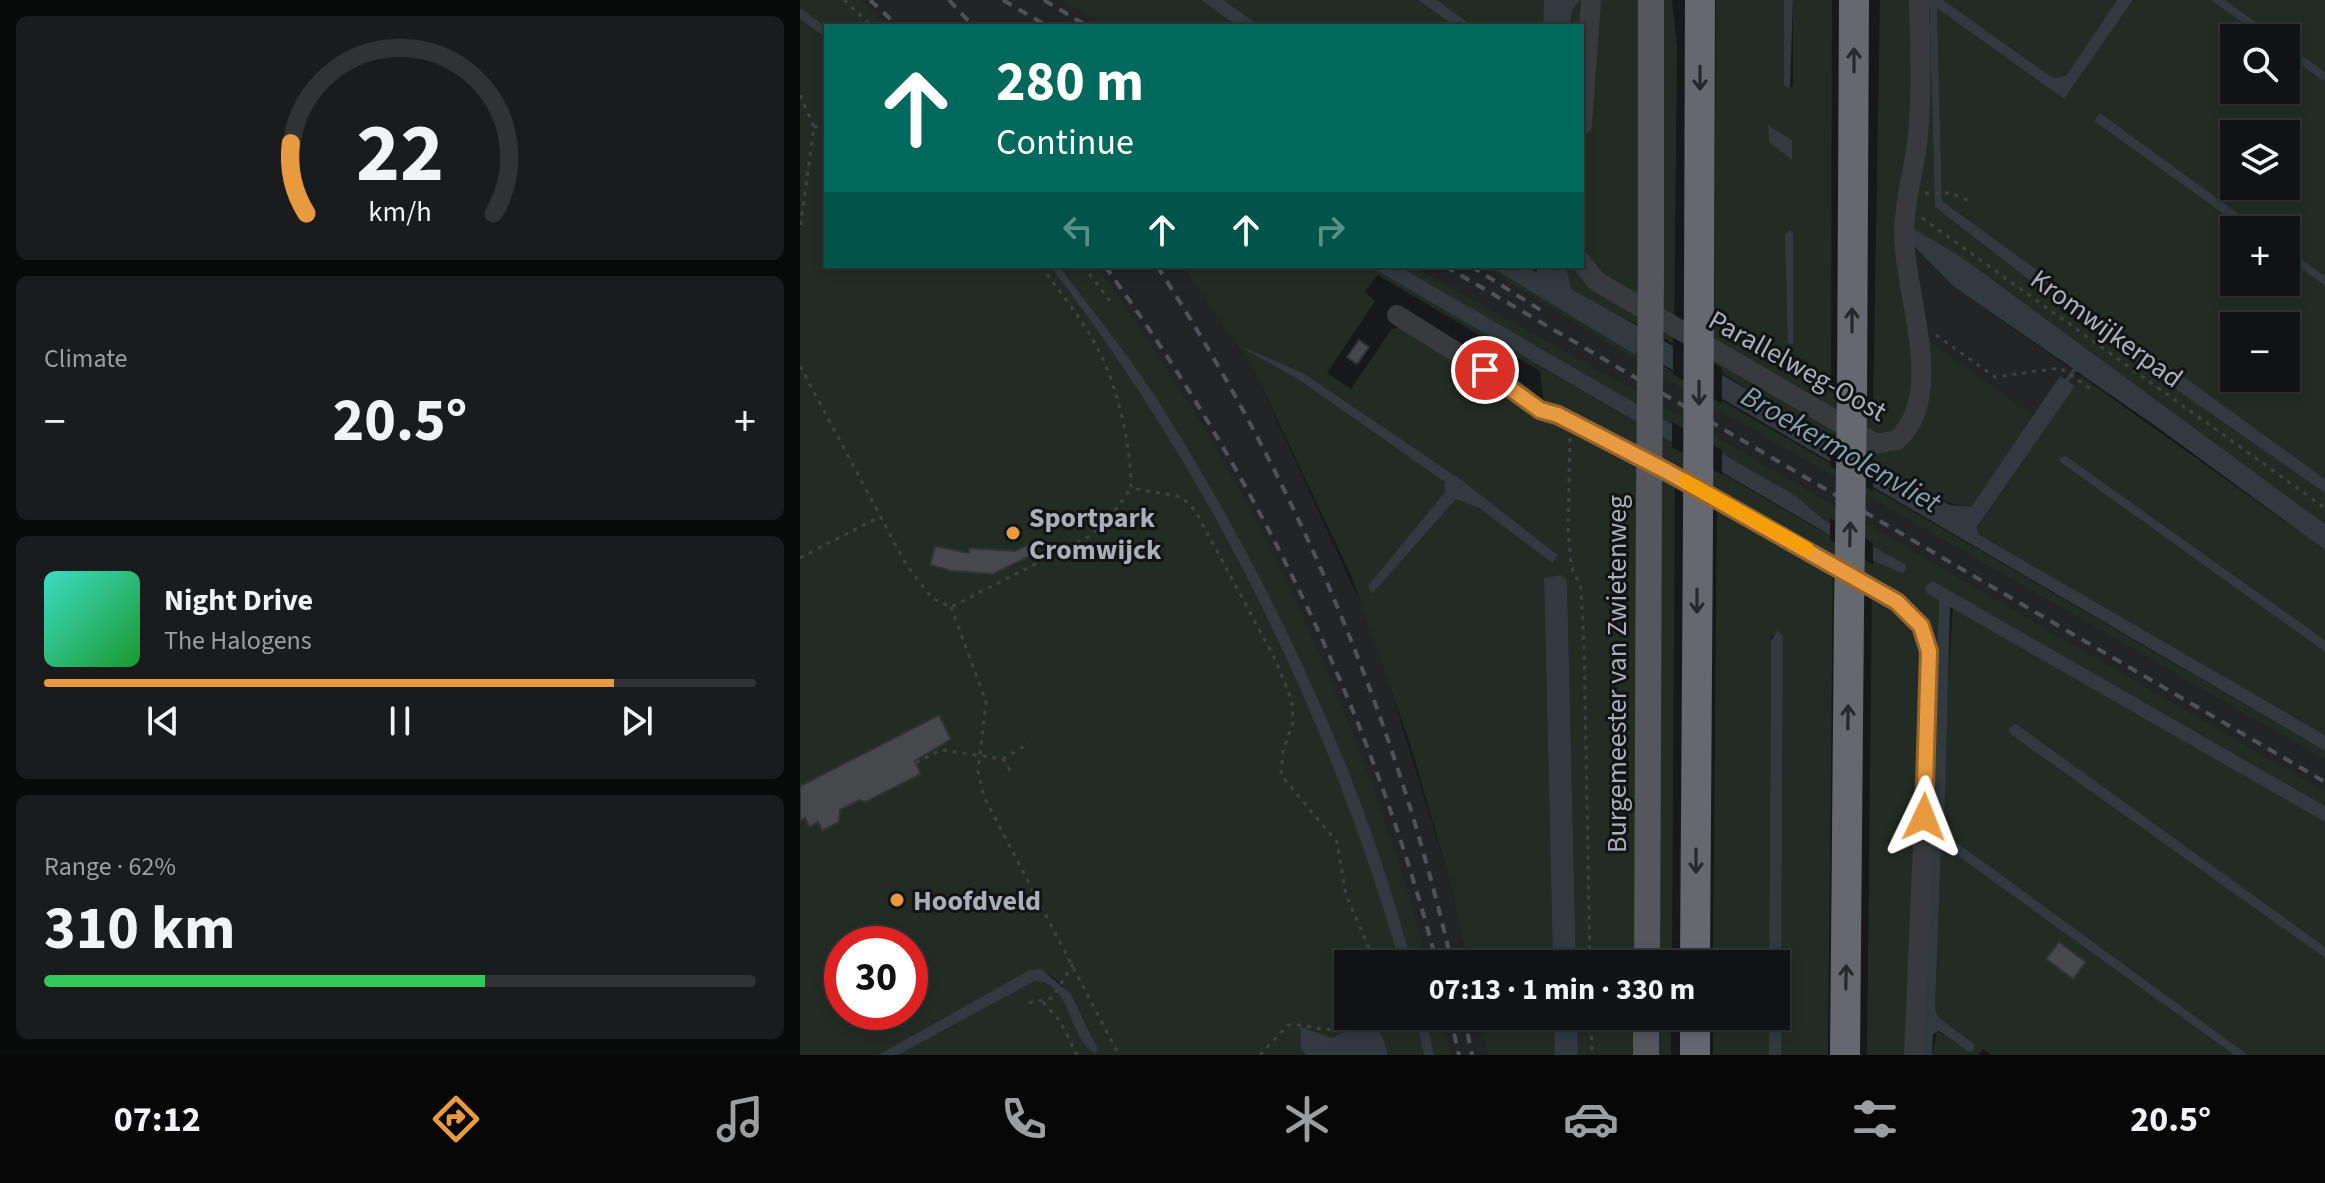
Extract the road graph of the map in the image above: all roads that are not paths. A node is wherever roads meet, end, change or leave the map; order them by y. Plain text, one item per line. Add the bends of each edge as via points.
1 (1591, 0) edge
2 (1651, 0) edge
3 (1700, 0) edge
4 (1854, 0) edge
5 (1919, 0) edge
6 (1584, 101) edge
7 (1584, 266) edge
8 (1397, 315) dead end
9 (1647, 950) edge
10 (1695, 950) edge
11 (1646, 1030) edge
12 (1695, 1030) edge
13 (1646, 1055) edge
14 (1695, 1055) edge
15 (1845, 1055) edge
16 (1914, 1055) edge

1 - 6 street
2 - 9 main road, Burgemeester van Zwietenweg, bridge
3 -> 10 highway, bridge
15 -> 4 highway, bridge
5 - 7 street, Parallelweg-Oost via 1920,113 1905,252 1916,320 1917,409 1897,440 1876,444 1596,281
8 - 16 street via 1540,410 1575,423 1872,587 1921,626 1929,651 1929,704
11 - 13 main road
12 - 14 highway

